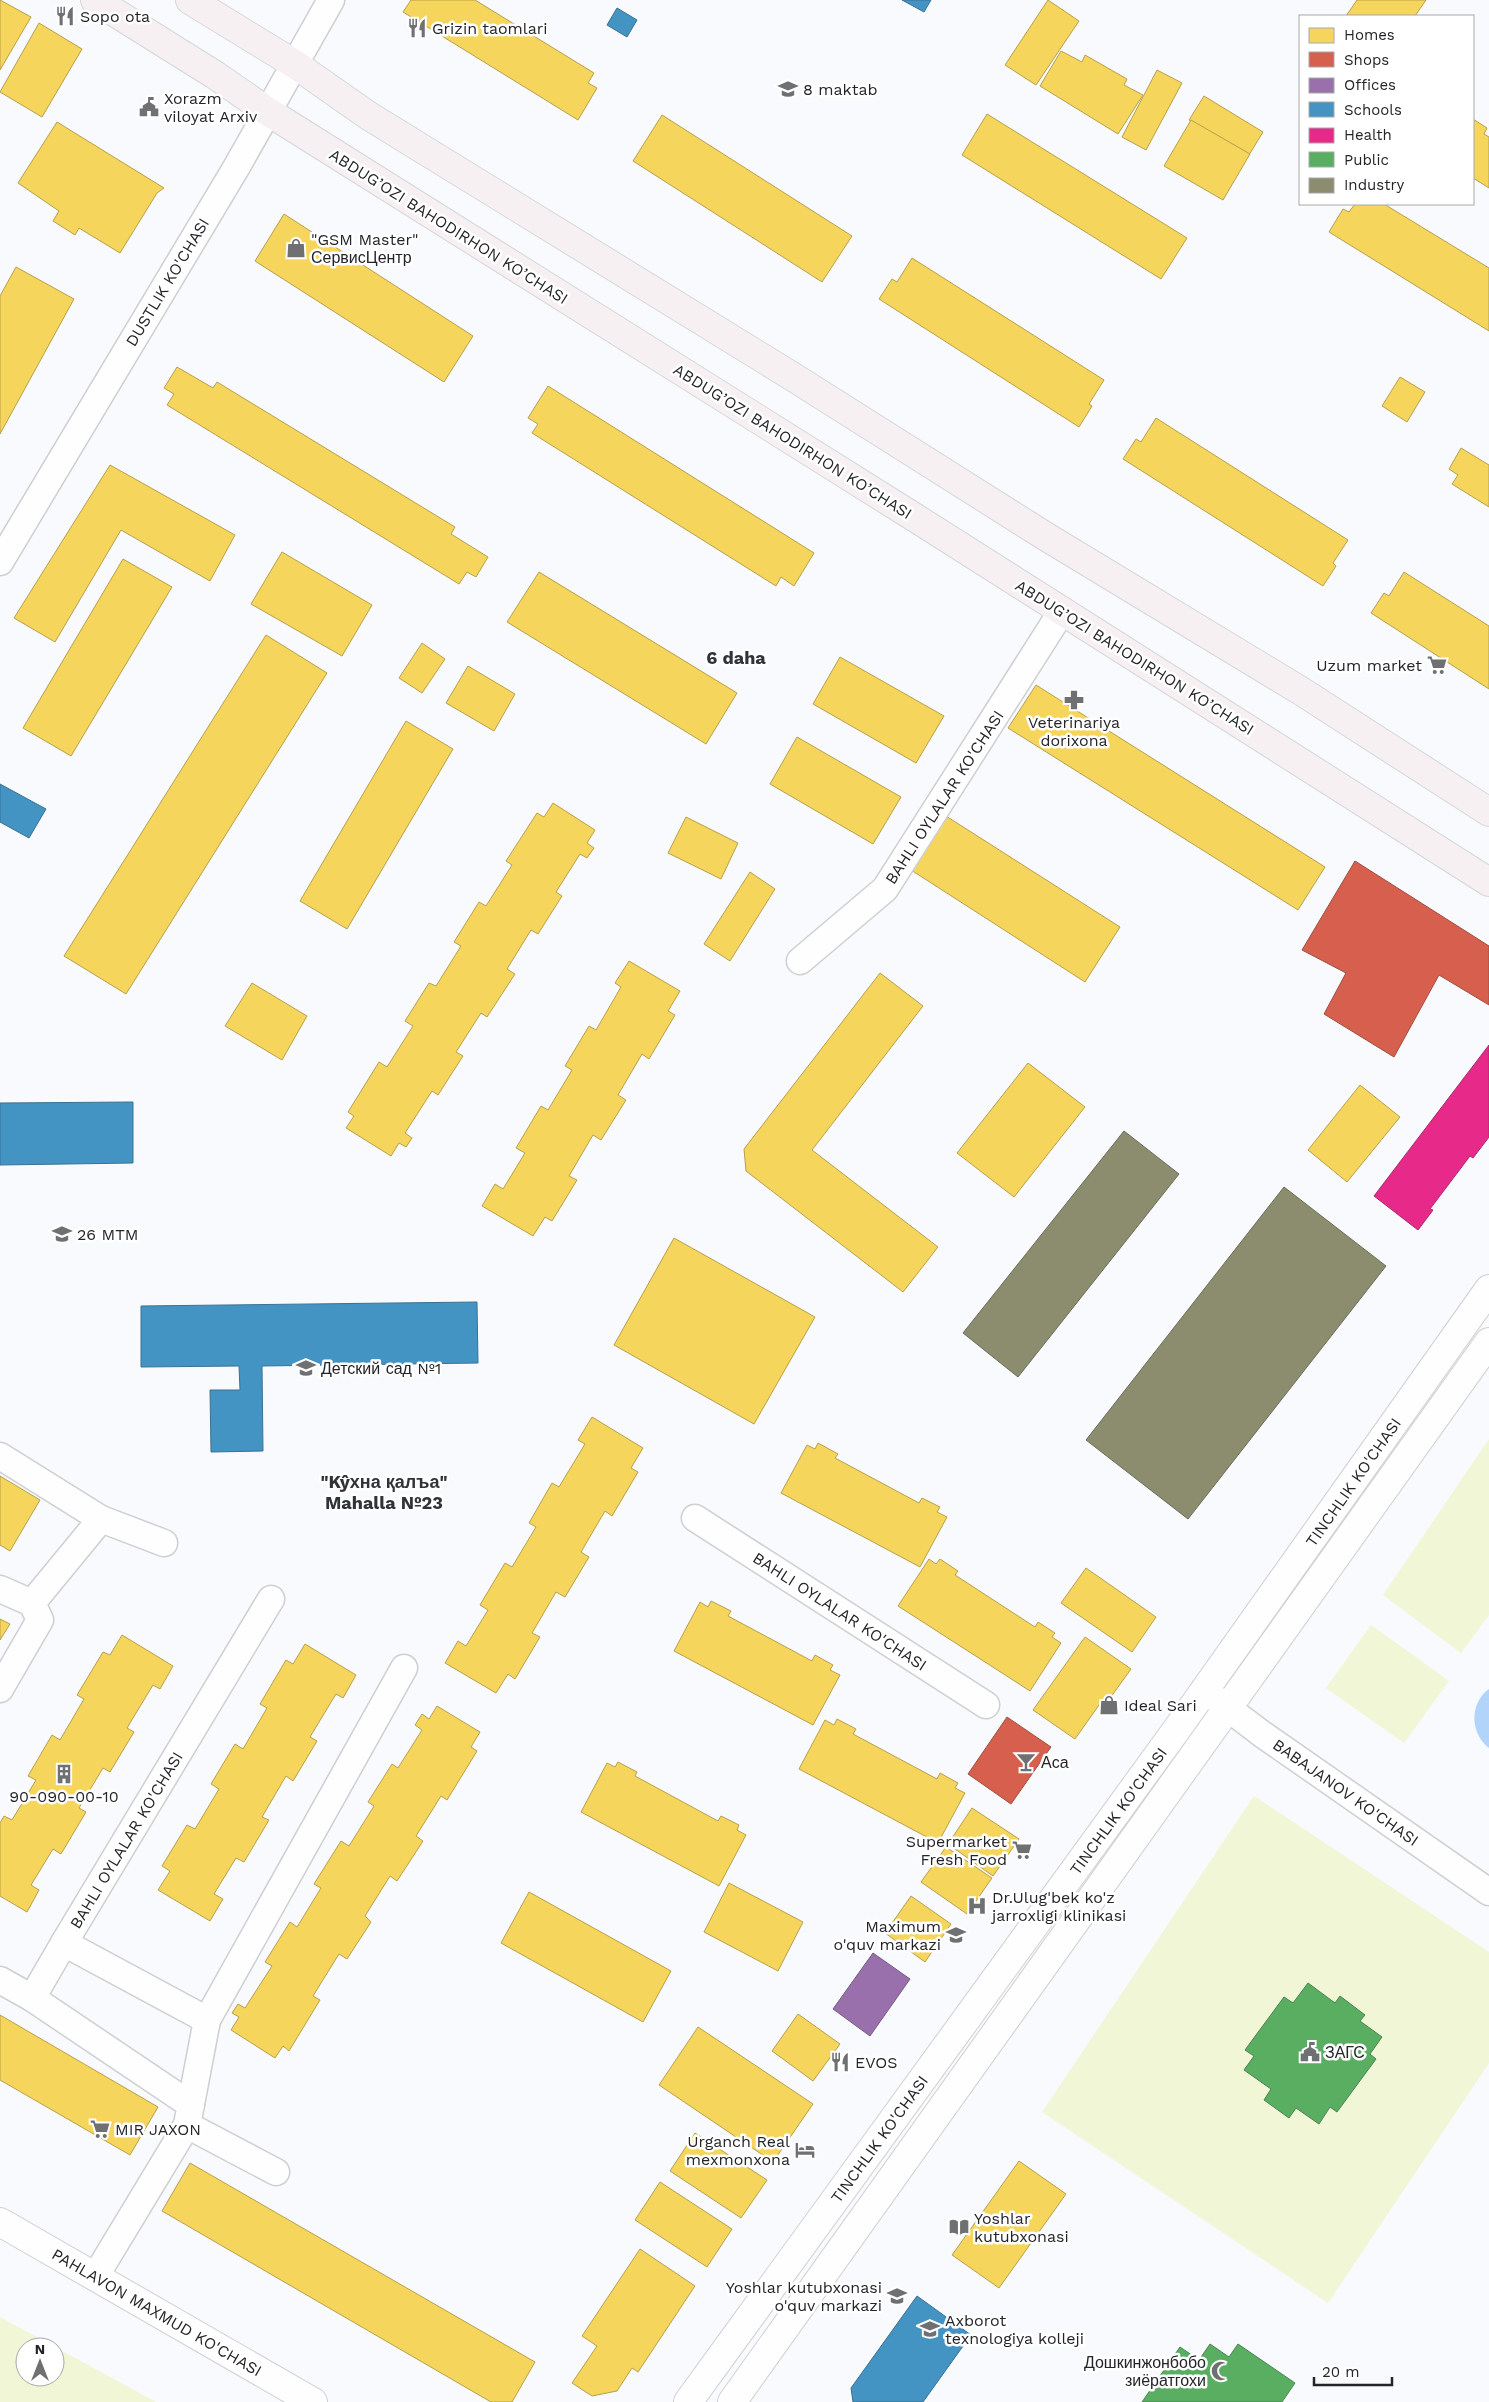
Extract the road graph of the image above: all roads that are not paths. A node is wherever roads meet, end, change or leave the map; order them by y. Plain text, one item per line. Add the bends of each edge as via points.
1 (95, 0) edge
2 (190, 0) edge
3 (331, 0) edge
4 (296, 65) junction
5 (267, 111) junction
6 (0, 562) edge
7 (1062, 611) junction
8 (1489, 812) edge
9 (1489, 882) edge
10 (800, 962) dead end
11 (1489, 1289) edge
12 (1489, 1342) edge
13 (0, 1456) edge
14 (695, 1518) dead end
15 (101, 1520) junction
16 (164, 1543) dead end
17 (0, 1589) edge
18 (271, 1599) dead end
19 (32, 1603) junction
20 (404, 1668) dead end
21 (0, 1689) edge
22 (1204, 1690) junction
23 (986, 1705) dead end
24 (1227, 1708) junction
25 (1489, 1892) edge
26 (64, 1943) junction
27 (0, 1980) edge
28 (32, 1998) junction
29 (207, 2020) junction
30 (189, 2115) junction
31 (276, 2172) dead end
32 (0, 2222) edge
33 (95, 2277) junction
34 (313, 2402) edge
35 (688, 2402) edge
36 (732, 2402) edge

1 - 5 main road, ABDUG’OZI BAHODIRHON KO’CHASI
2 - 4 main road
3 - 4 street, DUSTLIK KO'CHASI
4 - 5 street, DUSTLIK KO'CHASI
4 - 8 main road via 369,116 1045,536 1301,691
5 - 6 street, DUSTLIK KO'CHASI
5 - 7 main road, ABDUG’OZI BAHODIRHON KO’CHASI
7 - 9 main road, ABDUG’OZI BAHODIRHON KO’CHASI
7 - 10 street, BAHLI OYLALAR KO'CHASI via 885,889
11 - 22 main road, TINCHLIK KO'CHASI
12 - 24 main road, TINCHLIK KO'CHASI
13 - 15 street
14 - 23 street, BAHLI OYLALAR KO'CHASI
15 - 16 street
15 - 19 street
17 - 19 street
18 - 26 street, BAHLI OYLALAR KO'CHASI
19 - 21 street via 40,1620
20 - 29 street
22 - 24 street, BABAJANOV KO'CHASI
22 - 35 main road, TINCHLIK KO'CHASI
24 - 25 street, BABAJANOV KO'CHASI
24 - 36 main road, TINCHLIK KO'CHASI
26 - 28 street
26 - 29 street, BAHLI OYLALAR KO'CHASI
27 - 28 street
28 - 30 street
29 - 30 street
30 - 31 street
30 - 33 street
32 - 33 main road, PAHLAVON MAXMUD KO'CHASI
33 - 34 main road, PAHLAVON MAXMUD KO'CHASI

